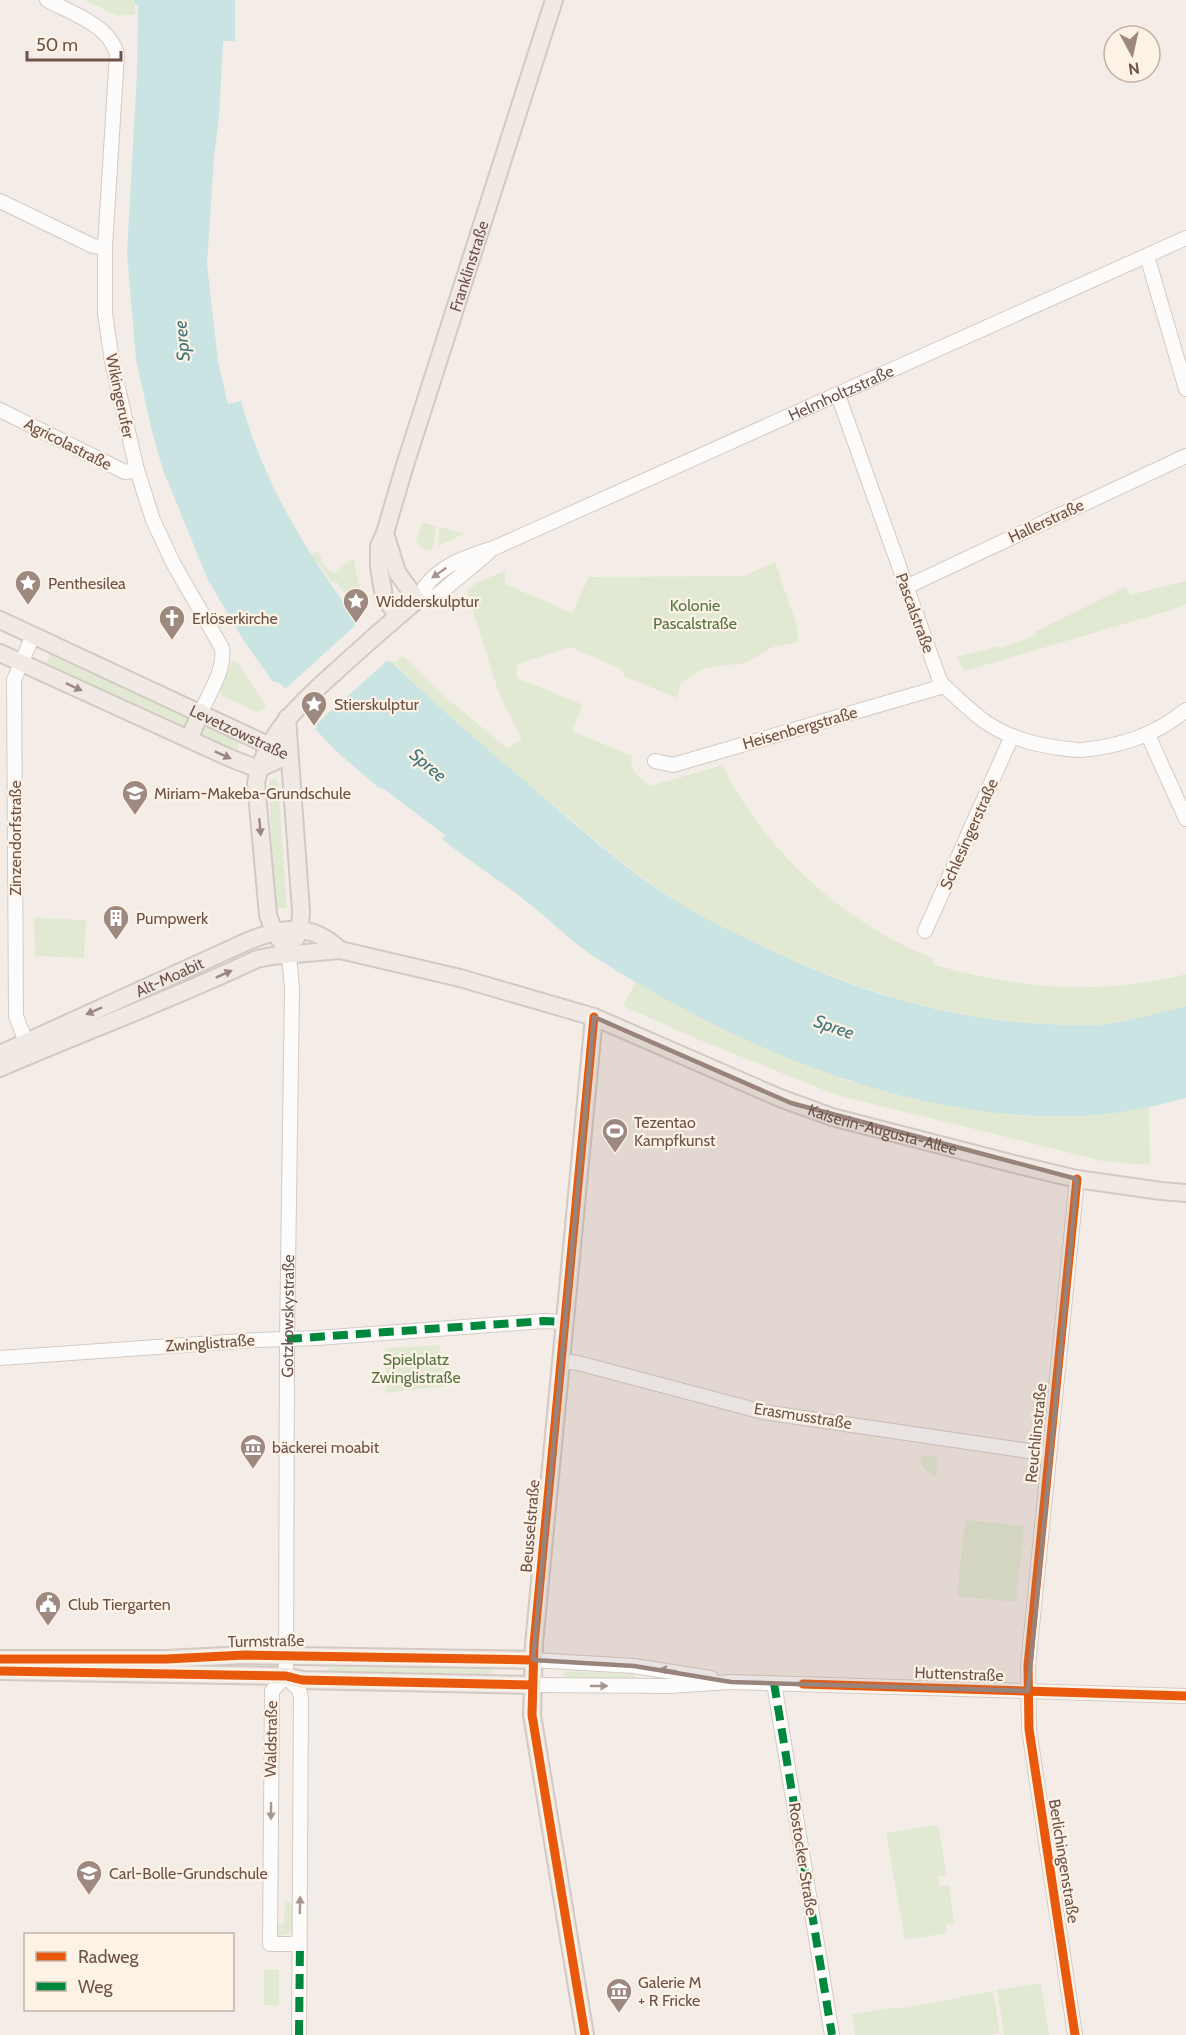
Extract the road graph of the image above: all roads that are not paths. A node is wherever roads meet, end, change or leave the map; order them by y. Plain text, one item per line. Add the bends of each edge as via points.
1 (47, 0) edge
2 (554, 0) edge
3 (0, 201) edge
4 (1186, 238) edge
5 (105, 247) junction
6 (1147, 256) junction
7 (1186, 389) edge
8 (838, 395) junction
9 (0, 410) edge
10 (1186, 456) edge
11 (137, 470) junction
12 (385, 533) junction
13 (906, 587) junction
14 (417, 600) junction
15 (399, 615) junction
16 (0, 620) edge
17 (33, 635) junction
18 (0, 653) edge
19 (21, 662) junction
20 (944, 686) junction
21 (1186, 710) edge
22 (201, 712) junction
23 (291, 713) junction
24 (1148, 735) junction
25 (1012, 736) junction
26 (189, 740) junction
27 (270, 744) junction
28 (289, 754) junction
29 (655, 761) dead end
30 (258, 769) junction
31 (1186, 819) edge
32 (300, 928) junction
33 (274, 931) junction
34 (925, 931) dead end
35 (340, 950) junction
36 (289, 954) junction
37 (594, 1017) junction
38 (26, 1042) junction
39 (0, 1054) edge
40 (0, 1068) edge
41 (1077, 1179) junction
42 (1186, 1193) edge
43 (564, 1322) junction
44 (287, 1339) junction
45 (0, 1358) edge
46 (560, 1361) junction
47 (1049, 1454) junction
48 (285, 1655) junction
49 (0, 1659) edge
50 (532, 1660) junction
51 (179, 1667) junction
52 (0, 1671) edge
53 (286, 1677) junction
54 (731, 1682) junction
55 (774, 1683) junction
56 (532, 1685) junction
57 (1028, 1691) junction
58 (1186, 1696) edge
59 (300, 1944) junction
60 (298, 2035) edge
61 (585, 2035) edge
62 (832, 2035) edge
63 (1076, 2035) edge

1 - 5 street, Wikingerufer via 102,30 114,43 117,54
2 - 12 main road, Franklinstraße
3 - 5 street via 93,246
4 - 6 street, Helmholtzstraße
5 - 11 street, Wikingerufer via 105,313 112,362
6 - 7 street
6 - 8 street, Helmholtzstraße
8 - 13 street, Pascalstraße
8 - 14 street, Helmholtzstraße via 494,548 463,558 424,585
9 - 11 street, Agricolastraße via 124,472
10 - 13 street, Hallerstraße
11 - 22 street, Wikingerufer via 153,520 173,563 222,648 221,671
12 - 14 main road via 397,572
12 - 15 main road, Franklinstraße via 379,546 382,589
13 - 20 street, Pascalstraße
14 - 15 main road, Helmholtzstraße
15 - 23 main road, Helmholtzstraße
16 - 17 main road, Levetzowstraße
17 - 19 street, Zinzendorfstraße
17 - 22 main road, Levetzowstraße
18 - 19 main road, Levetzowstraße
19 -> 26 main road, Levetzowstraße
19 - 38 street, Zinzendorfstraße via 14,680 16,1016
20 - 25 street, Pascalstraße via 987,723
20 - 29 street, Heisenbergstraße via 673,765
21 - 24 street, Pascalstraße
22 - 26 main road
22 - 27 main road, Levetzowstraße
23 - 27 main road, Gotzkowskystraße
23 - 28 main road, Gotzkowskystraße
24 - 25 street, Pascalstraße via 1115,746 1080,750 1051,748
24 - 31 street
25 - 34 street, Schlesingerstraße
26 -> 30 main road, Levetzowstraße
27 - 28 main road, Levetzowstraße
27 - 30 main road, Gotzkowskystraße
28 - 30 main road, Levetzowstraße
28 - 32 main road, Gotzkowskystraße
30 -> 33 main road, Gotzkowskystraße via 267,906
32 - 33 main road, Alt-Moabit
32 - 35 main road, Alt-Moabit via 329,940
32 - 36 main road, Gotzkowskystraße
33 - 36 main road, Gotzkowskystraße
33 -> 38 main road, Alt-Moabit
35 - 36 main road, Alt-Moabit
35 - 37 main road, Alt-Moabit via 460,978
40 -> 36 main road, Alt-Moabit via 257,959
36 - 44 street, Gotzkowskystraße via 292,988
37 - 41 main road, Kaiserin-Augusta-Allee via 791,1103
37 - 43 main road, Beusselstraße
38 - 39 main road, Alt-Moabit
41 - 42 main road, Kaiserin-Augusta-Allee
41 - 47 street, Reuchlinstraße
43 - 44 street, Zwinglistraße
43 - 46 main road, Beusselstraße
44 - 45 street, Zwinglistraße
44 - 48 street, Gotzkowskystraße
46 - 47 street, Erasmusstraße via 763,1412
46 - 50 main road, Beusselstraße
47 - 57 street, Reuchlinstraße
48 - 50 main road, Turmstraße
48 - 51 main road, Turmstraße
48 - 53 street, Gotzkowskystraße
49 - 51 main road, Turmstraße
54 -> 50 street, Huttenstraße via 634,1666
50 - 56 main road, Beusselstraße
51 - 52 main road, Turmstraße
51 - 53 main road, Turmstraße
53 - 56 main road, Turmstraße
59 -> 53 street, Waldstraße via 301,1698 299,1690
53 -> 59 street, Waldstraße via 272,1691 270,1944
54 - 55 street, Huttenstraße
56 -> 54 street, Huttenstraße via 669,1686
55 - 57 street, Huttenstraße
55 - 62 street, Rostocker Straße
56 - 61 main road, Beusselstraße via 531,1714
57 - 58 street, Huttenstraße
57 - 63 street, Berlichingenstraße via 1029,1729
59 - 60 street, Waldstraße

